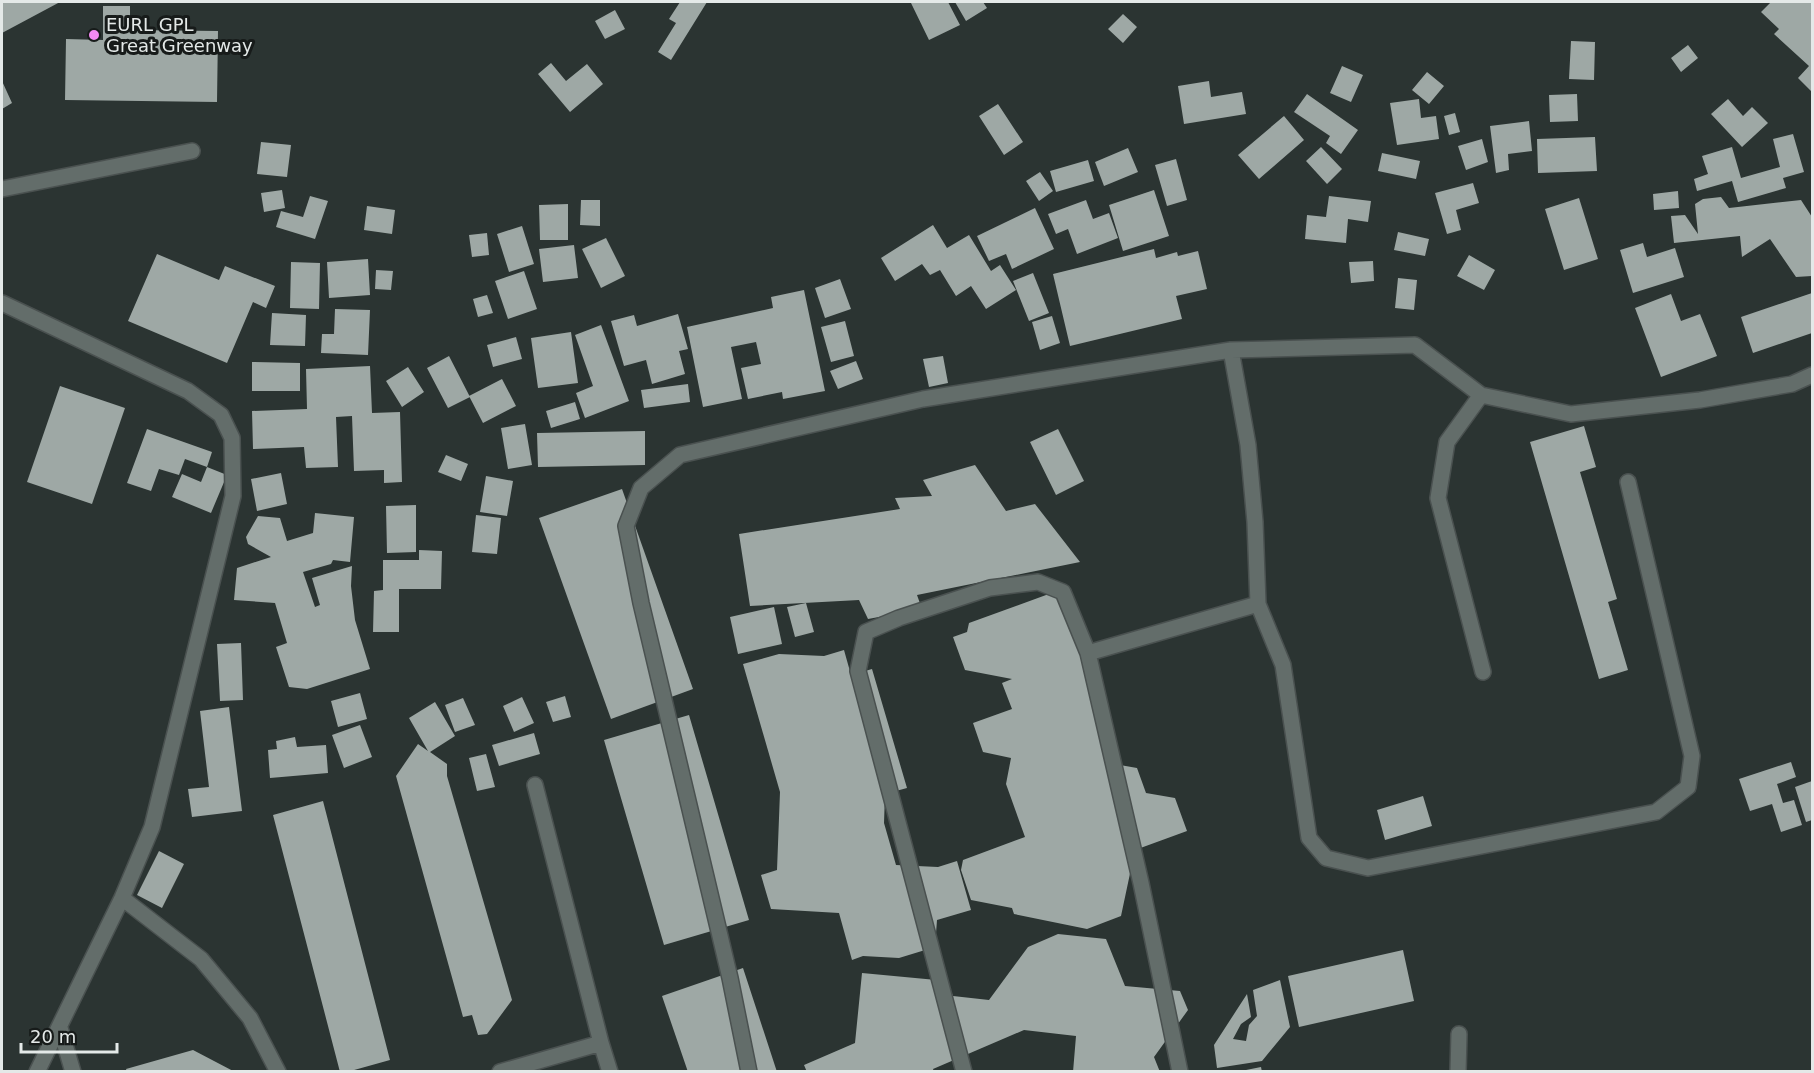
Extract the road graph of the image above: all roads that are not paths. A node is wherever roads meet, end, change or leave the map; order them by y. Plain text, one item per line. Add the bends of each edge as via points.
1 (192, 151) dead end
2 (2, 189) edge
3 (2, 303) edge
4 (1231, 350) junction
5 (1812, 375) edge
6 (1481, 395) junction
7 (1628, 482) dead end
8 (1258, 604) junction
9 (1088, 653) junction
10 (1483, 672) dead end
11 (535, 785) dead end
12 (122, 898) junction
13 (60, 1028) junction
14 (1459, 1034) dead end
15 (601, 1043) junction
16 (37, 1071) edge
17 (73, 1071) edge
18 (278, 1071) edge
19 (500, 1071) edge
20 (610, 1071) edge
21 (748, 1071) edge
22 (964, 1071) edge
23 (1180, 1071) edge
24 (1458, 1071) edge

1 - 2 street
3 - 12 street via 188,391 221,415 232,438 233,496 152,827
4 - 6 street via 1415,345
4 - 8 street via 1248,445 1256,522
4 - 21 street via 923,399 680,455 641,488 626,526
5 - 6 street via 1792,384 1700,400 1571,414
6 - 10 street via 1448,442 1438,498
7 - 8 street via 1692,756 1688,787 1656,812 1368,868 1326,858 1309,838 1283,665
8 - 9 street
9 - 22 street via 1063,592 1038,582 990,588 866,632 858,671
9 - 23 street
11 - 15 street
12 - 13 street
12 - 18 street via 201,959 250,1018
13 - 16 street
13 - 17 street
14 - 24 street
15 - 19 street
15 - 20 street

